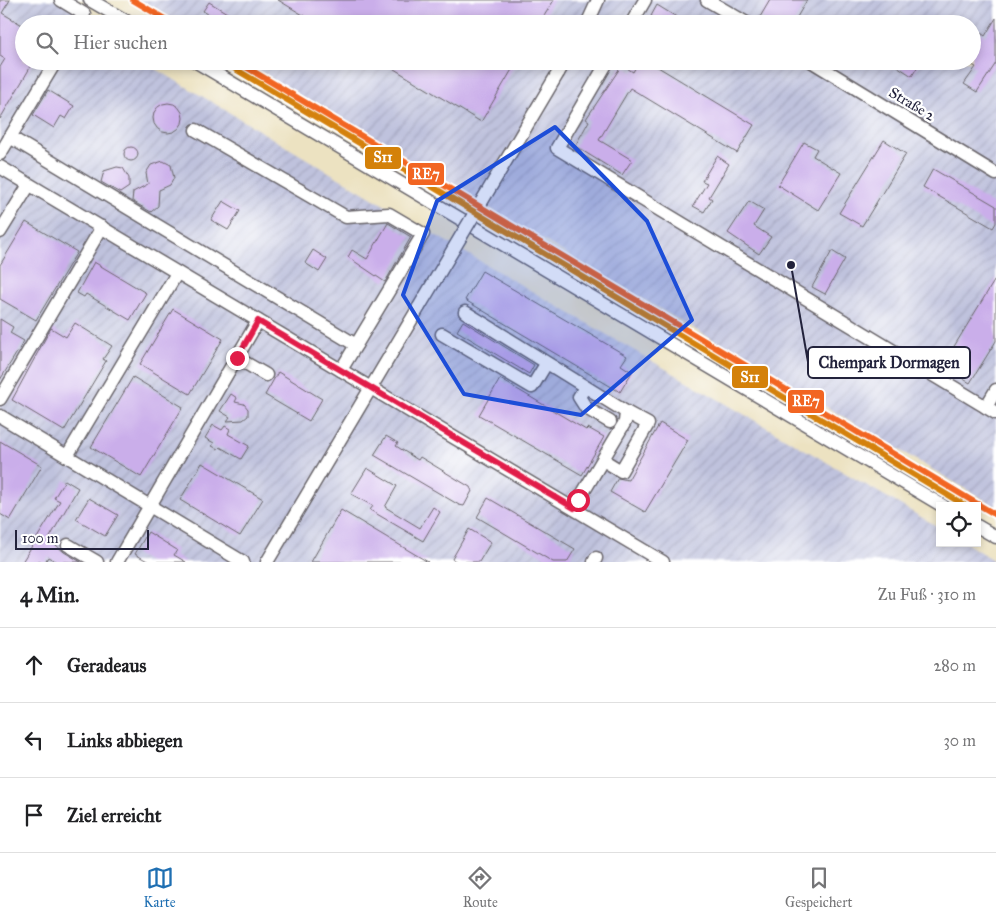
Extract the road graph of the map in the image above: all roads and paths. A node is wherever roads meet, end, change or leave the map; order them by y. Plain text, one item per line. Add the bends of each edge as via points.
1 (60, 0) edge
2 (90, 0) edge
3 (598, 0) edge
4 (645, 0) edge
5 (707, 0) edge
6 (83, 15) edge
7 (116, 15) edge
8 (591, 15) edge
9 (636, 15) edge
10 (733, 15) edge
11 (51, 70) edge
12 (210, 70) edge
13 (560, 70) edge
14 (603, 70) edge
15 (826, 70) edge
16 (196, 130) dead end
17 (10, 137) junction
18 (0, 154) edge
19 (0, 167) edge
20 (996, 174) edge
21 (29, 185) junction
22 (102, 227) junction
23 (0, 232) edge
24 (177, 273) junction
25 (465, 312) dead end
26 (258, 321) junction
27 (442, 334) dead end
28 (356, 345) junction
29 (237, 358) junction
30 (546, 364) junction
31 (341, 370) junction
32 (266, 375) dead end
33 (370, 387) junction
34 (585, 387) junction
35 (996, 390) edge
36 (0, 399) edge
37 (991, 410) edge
38 (626, 412) junction
39 (0, 416) edge
40 (610, 422) dead end
41 (67, 456) junction
42 (603, 460) junction
43 (936, 502) edge
44 (151, 506) junction
45 (574, 508) junction
46 (981, 528) edge
47 (996, 537) edge
48 (68, 545) dead end
49 (97, 562) edge
50 (117, 562) edge
51 (243, 562) edge
52 (267, 562) edge
53 (664, 562) edge

1 - 6 street
2 - 7 street
3 - 8 street
4 - 9 street
5 - 10 street
11 - 17 street
12 - 43 street
13 - 33 street, bridge
14 - 37 street via 557,148
15 - 20 street, Straße 2
16 - 28 street via 346,217 389,214 423,234
17 - 18 street
17 - 28 street
19 - 21 street
21 - 22 street
21 - 23 street
22 - 24 street
22 - 36 street
24 - 26 street
24 - 41 street
25 - 30 street
26 - 29 street
26 - 31 street
27 - 30 street via 532,387
28 - 31 street
29 - 32 street
29 - 44 street
30 - 34 street
31 - 33 street
33 - 45 street
33 - 52 street
34 - 38 street
34 - 40 street via 579,397 586,408
35 - 37 street
38 - 42 street via 625,422
38 - 42 street via 648,424 621,471
39 - 41 street
41 - 44 street
42 - 45 street
44 - 50 street
44 - 51 street
45 - 53 street
46 - 47 street
48 - 49 street

